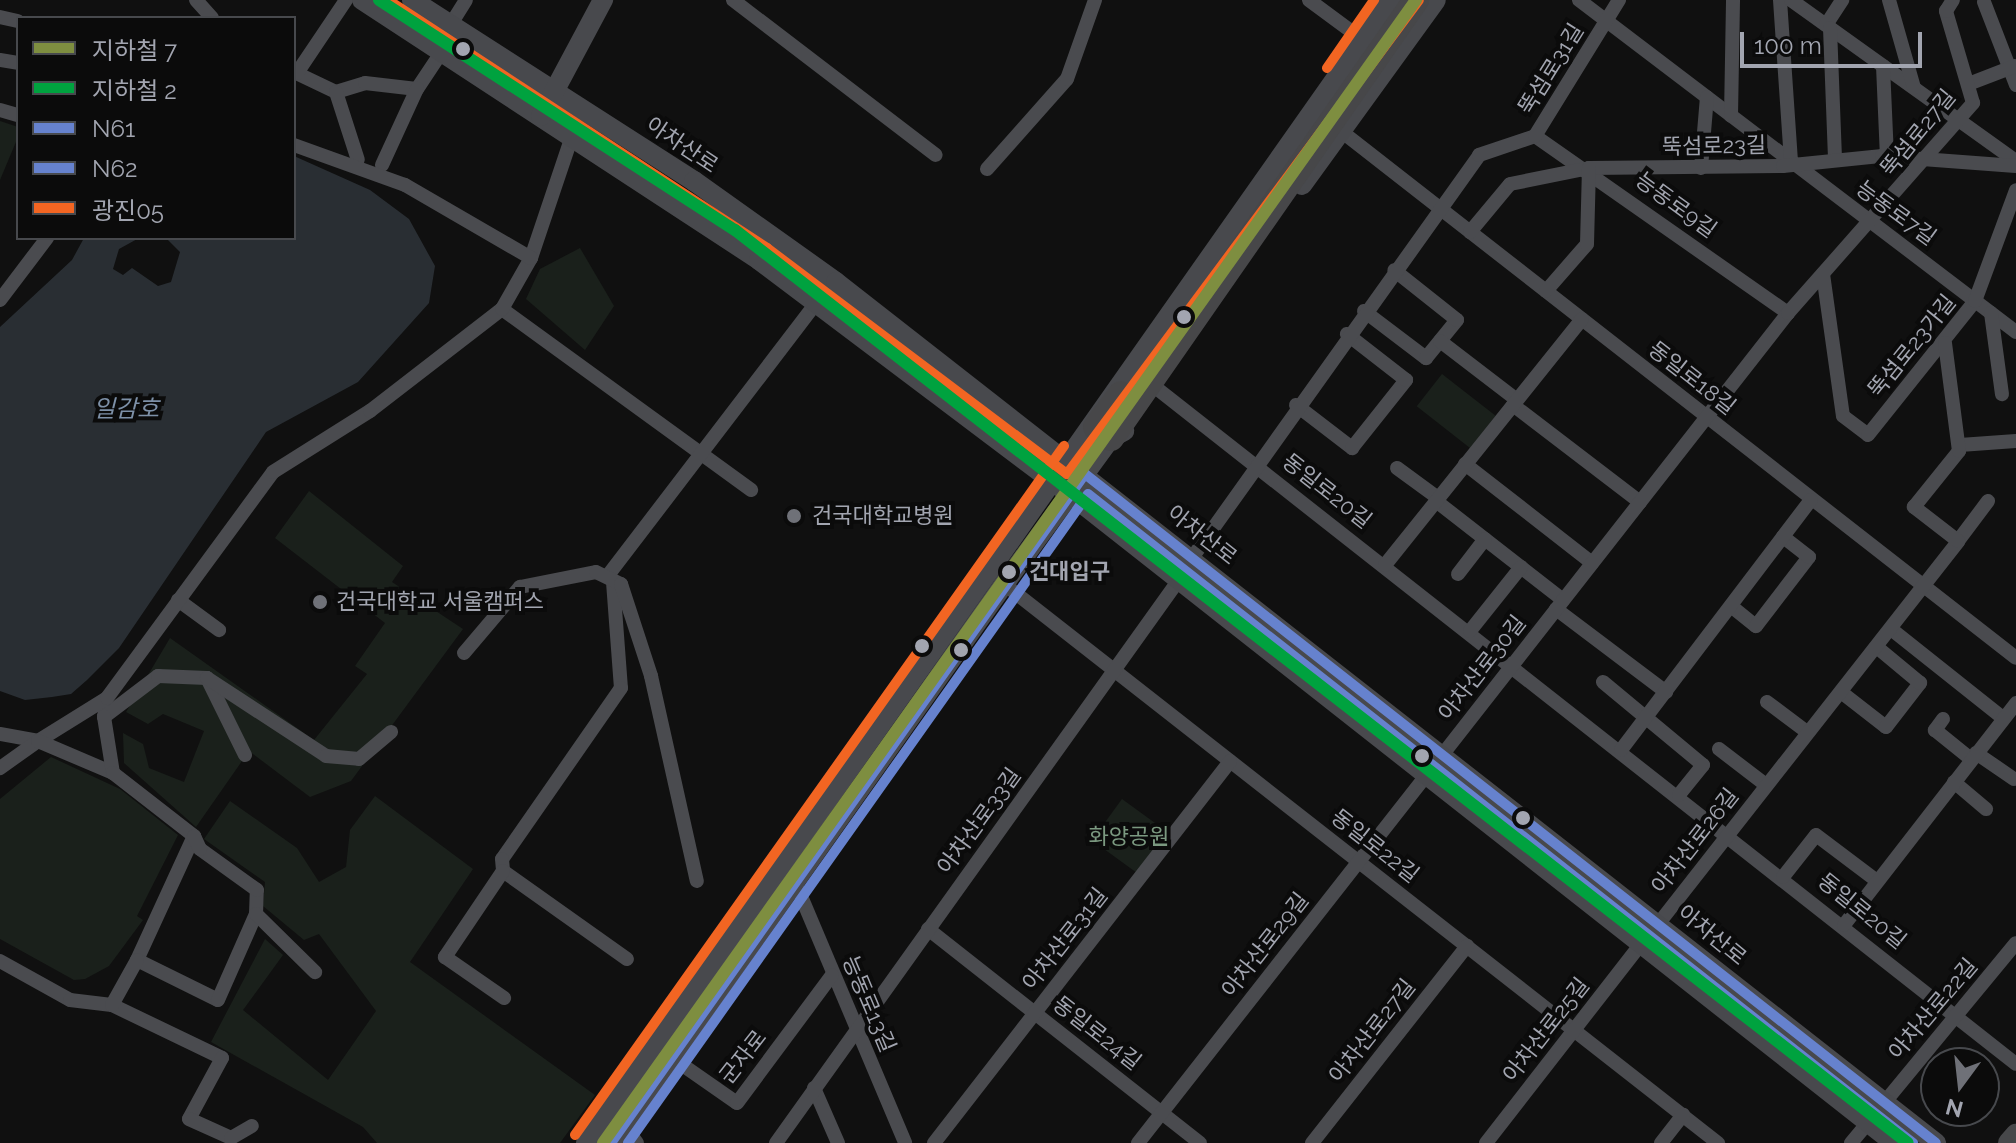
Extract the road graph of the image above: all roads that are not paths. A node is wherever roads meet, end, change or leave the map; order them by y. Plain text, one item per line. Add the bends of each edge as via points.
1 (196, 0) edge
2 (346, 0) edge
3 (362, 0) edge
4 (412, 0) edge
5 (466, 0) edge
6 (603, 0) edge
7 (733, 0) edge
8 (1095, 0) edge
9 (1309, 0) edge
10 (1391, 0) edge
11 (1408, 0) edge
12 (1416, 0) edge
13 (1436, 0) edge
14 (1579, 0) edge
15 (1619, 0) edge
16 (1733, 0) edge
17 (1780, 0) edge
18 (1791, 0) edge
19 (1842, 0) edge
20 (1889, 0) edge
21 (1953, 0) edge
22 (1984, 2) dead end
23 (210, 16) edge
24 (1607, 20) junction
25 (451, 24) junction
26 (1828, 26) junction
27 (1363, 40) junction
28 (441, 53) junction
29 (1883, 66) junction
30 (2012, 67) edge
31 (296, 72) edge
32 (1971, 83) junction
33 (2016, 85) edge
34 (1914, 88) junction
35 (417, 89) junction
36 (556, 90) junction
37 (336, 92) junction
38 (1707, 97) junction
39 (541, 116) junction
40 (1731, 116) junction
41 (1957, 119) junction
42 (1341, 131) junction
43 (572, 136) junction
44 (1535, 136) junction
45 (296, 146) edge
46 (936, 155) dead end
47 (1887, 157) junction
48 (1835, 158) junction
49 (1925, 158) junction
50 (358, 160) dead end
51 (1791, 161) junction
52 (2016, 164) edge
53 (382, 165) dead end
54 (1589, 168) junction
55 (1701, 168) junction
56 (987, 169) dead end
57 (2016, 190) edge
58 (1439, 207) junction
59 (1871, 225) junction
60 (2010, 226) edge
61 (1470, 232) junction
62 (45, 240) edge
63 (531, 258) junction
64 (1225, 265) junction
65 (1394, 270) junction
66 (1823, 274) junction
67 (1546, 291) junction
68 (0, 300) edge
69 (1975, 301) junction
70 (816, 303) junction
71 (502, 309) junction
72 (1364, 311) junction
73 (1788, 313) junction
74 (1991, 313) junction
75 (1582, 319) junction
76 (2016, 332) edge
77 (1347, 334) junction
78 (1440, 341) junction
79 (1945, 343) junction
80 (1155, 387) junction
81 (2002, 394) dead end
82 (1515, 403) junction
83 (1296, 405) junction
84 (1707, 417) junction
85 (1104, 433) junction
86 (2016, 441) edge
87 (1960, 445) junction
88 (698, 456) junction
89 (1255, 462) junction
90 (1465, 464) junction
91 (1077, 468) junction
92 (1397, 468) dead end
93 (1062, 488) junction
94 (751, 490) dead end
95 (1109, 493) junction
96 (1437, 500) junction
97 (1811, 500) junction
98 (1988, 501) dead end
99 (1640, 502) junction
100 (1106, 514) junction
101 (1783, 537) junction
102 (1485, 539) junction
103 (1958, 541) junction
104 (1192, 558) junction
105 (1592, 563) junction
106 (1385, 565) junction
107 (1521, 567) junction
108 (609, 574) junction
109 (1458, 574) dead end
110 (1178, 581) junction
111 (1004, 584) junction
112 (1924, 586) junction
113 (508, 599) junction
114 (178, 600) junction
115 (463, 603) dead end
116 (1560, 604) junction
117 (1731, 606) junction
118 (1891, 629) junction
119 (219, 630) dead end
120 (1470, 631) junction
121 (1878, 648) junction
122 (464, 653) dead end
123 (2016, 658) edge
124 (1511, 666) junction
125 (1113, 669) junction
126 (207, 678) junction
127 (1603, 682) dead end
128 (1666, 692) junction
129 (1841, 692) junction
130 (107, 698) junction
131 (1767, 702) dead end
132 (2016, 703) edge
133 (104, 717) junction
134 (1647, 717) junction
135 (2003, 718) junction
136 (1943, 719) dead end
137 (391, 732) dead end
138 (1807, 732) junction
139 (0, 734) edge
140 (1397, 735) junction
141 (38, 741) junction
142 (1719, 749) dead end
143 (1621, 750) junction
144 (1443, 754) junction
145 (245, 755) dead end
146 (1974, 756) junction
147 (1230, 761) junction
148 (0, 768) edge
149 (113, 773) junction
150 (1427, 775) junction
151 (2014, 779) dead end
152 (1954, 782) junction
153 (1766, 785) junction
154 (1679, 795) junction
155 (1986, 809) dead end
156 (1728, 834) junction
157 (815, 837) junction
158 (197, 842) junction
159 (1359, 862) junction
160 (503, 871) junction
161 (1783, 877) junction
162 (697, 881) dead end
163 (1877, 881) junction
164 (795, 882) junction
165 (256, 914) junction
166 (1659, 923) junction
167 (1844, 925) junction
168 (928, 929) junction
169 (2016, 943) edge
170 (1641, 944) junction
171 (1467, 946) junction
172 (627, 959) dead end
173 (137, 960) junction
174 (0, 961) edge
175 (315, 972) dead end
176 (832, 975) junction
177 (504, 998) dead end
178 (112, 1005) junction
179 (1035, 1013) junction
180 (1956, 1016) junction
181 (1574, 1030) junction
182 (855, 1031) junction
183 (671, 1057) junction
184 (2016, 1064) edge
185 (814, 1088) junction
186 (1884, 1103) junction
187 (1162, 1113) junction
188 (1683, 1115) junction
189 (1868, 1123) junction
190 (624, 1125) junction
191 (252, 1126) dead end
192 (2016, 1135) edge
193 (782, 1140) edge
194 (586, 1143) edge
195 (611, 1143) edge
196 (637, 1143) edge
197 (838, 1143) edge
198 (905, 1143) edge
199 (934, 1143) edge
200 (1138, 1143) edge
201 (1200, 1143) edge
202 (1312, 1143) edge
203 (1486, 1143) edge
204 (1661, 1143) edge
205 (1718, 1143) edge
206 (1851, 1143) edge
207 (1894, 1143) edge
208 (1936, 1143) edge
209 (2009, 1143) edge

1 - 23 street
2 - 31 street
3 - 28 main road, 아차산로
4 - 25 main road, 아차산로
5 - 25 street
6 - 36 main road
7 - 46 street
8 - 56 street via 1067,79
9 - 27 street
10 - 27 main road
11 - 64 highway
12 - 64 highway
13 - 42 main road
14 - 24 street, 능동로7길
15 - 24 street, 뚝섬로31길
16 - 40 street
17 - 51 street
18 - 26 street
19 - 26 street
20 - 34 street
21 - 32 street, 뚝섬로27길 via 1946,11
22 - 30 street
24 - 38 street, 능동로7길
24 - 44 street, 뚝섬로31길
25 - 36 main road, 아차산로
26 - 29 street
26 - 48 street
27 - 85 main road via 1096,415
28 - 35 street
28 - 39 main road, 아차산로
29 - 34 street
29 - 47 street
30 - 32 street
30 - 33 street
31 - 37 street
32 - 41 street, 뚝섬로27길 via 1976,97
34 - 41 street
35 - 37 street via 365,83
35 - 53 street
36 - 39 main road
36 - 91 main road, 아차산로 via 836,282
37 - 50 street
38 - 40 street, 능동로7길
38 - 55 street
39 - 43 main road, 아차산로
40 - 51 street, 능동로7길
41 - 49 street, 뚝섬로27길
41 - 52 street
42 - 58 street, 동일로18길
42 - 80 main road
43 - 63 street
43 - 70 main road, 아차산로
44 - 54 street, 능동로9길
44 - 58 street, 뚝섬로31길 via 1479,155
45 - 63 street via 405,185
47 - 48 street, 뚝섬로23길
47 - 49 street, 뚝섬로23길
48 - 51 street, 뚝섬로23길
49 - 52 street, 뚝섬로23길
49 - 59 street, 뚝섬로27길
51 - 55 street, 뚝섬로23길
51 - 59 street, 능동로7길
54 - 55 street, 뚝섬로23길
54 - 61 street, 뚝섬로23길 via 1510,184
54 - 67 street via 1587,244
54 - 73 street, 능동로9길
57 - 60 street, 뚝섬로23가길
58 - 61 street, 동일로18길
58 - 65 street, 뚝섬로31길
59 - 66 street, 뚝섬로27길
59 - 69 street, 능동로7길
60 - 69 street, 뚝섬로23가길
61 - 67 street, 동일로18길
62 - 68 street
63 - 71 street
64 - 85 highway
65 - 72 street, 뚝섬로31길
65 - 78 street via 1457,320
66 - 73 street, 뚝섬로27길
66 - 79 street, 뚝섬로23가길 via 1843,416 1868,435
67 - 75 street, 동일로18길
69 - 74 street, 능동로7길
69 - 79 street, 뚝섬로23가길
70 - 88 street
70 - 93 main road, 아차산로
71 - 88 street
71 - 114 street via 370,411 288,457
72 - 77 street, 뚝섬로31길
72 - 78 street via 1426,358
73 - 84 street, 뚝섬로27길
74 - 76 street, 능동로7길
74 - 81 street
75 - 82 street
75 - 84 street, 동일로18길
77 - 83 street, 뚝섬로31길
77 - 83 street via 1406,380 1352,448
78 - 82 street
79 - 87 street
80 - 85 main road
80 - 89 street, 동일로20길
82 - 90 street
82 - 99 street
83 - 89 street, 뚝섬로31길
84 - 97 street, 동일로18길
84 - 99 street, 아차산로30길
85 - 91 main road
86 - 87 street
87 - 103 street via 1914,507
88 - 94 street
88 - 108 street
89 - 104 street, 뚝섬로31길
89 - 106 street, 동일로20길
90 - 96 street
90 - 105 street
91 - 93 main road
91 - 95 main road, 아차산로
92 - 96 street, 아차산로30길
93 - 100 main road, 아차산로
93 - 111 main road
93 - 157 main road
95 - 100 main road
95 - 104 main road, 아차산로
96 - 102 street, 아차산로30길
96 - 106 street
97 - 101 street
97 - 112 street, 동일로18길
98 - 103 street, 아차산로26길
99 - 105 street, 아차산로30길
100 - 110 main road, 아차산로
100 - 140 main road
101 - 117 street
101 - 117 street via 1809,557 1756,626
102 - 107 street, 아차산로30길
102 - 109 street
103 - 112 street, 아차산로26길
104 - 140 main road, 아차산로
105 - 116 street, 아차산로30길
106 - 120 street, 동일로20길
107 - 116 street, 아차산로30길
107 - 120 street
108 - 113 street via 524,585
108 - 160 street via 617,595 621,688 506,845
108 - 162 street via 624,590 638,630
110 - 125 street, 아차산로33길
110 - 140 main road, 아차산로
111 - 125 street, 동일로22길
111 - 157 main road
112 - 118 street, 아차산로26길
112 - 123 street, 동일로18길
113 - 115 street
113 - 122 street
114 - 119 street
114 - 130 street
116 - 124 street, 아차산로30길
116 - 128 street, 아차산로30길
117 - 128 street
118 - 121 street, 아차산로26길
118 - 135 street
120 - 124 street, 동일로20길
121 - 129 street, 아차산로26길
121 - 129 street via 1920,683 1886,727
124 - 143 street, 동일로20길
124 - 144 street, 아차산로30길
125 - 147 street, 동일로22길
125 - 168 street, 아차산로33길
126 - 133 street via 158,676
126 - 137 street via 326,756 359,759
126 - 145 street
127 - 134 street
128 - 134 street
129 - 138 street, 아차산로26길
130 - 133 street
130 - 141 street
131 - 138 street
132 - 135 street
133 - 149 street
134 - 143 street
134 - 154 street via 1703,765
135 - 146 street
136 - 146 street via 1935,730
138 - 153 street, 아차산로26길
139 - 141 street
140 - 144 main road, 아차산로
140 - 150 main road, 아차산로
141 - 148 street
141 - 149 street
142 - 153 street, 아차산로26길
143 - 154 street, 동일로20길
144 - 166 main road, 아차산로
146 - 151 street
146 - 152 street
147 - 159 street, 동일로22길
147 - 179 street, 아차산로31길
149 - 158 street
150 - 159 street, 아차산로29길
150 - 170 main road, 아차산로
152 - 155 street
152 - 163 street
153 - 156 street, 아차산로26길
154 - 156 street, 동일로20길
156 - 161 street, 동일로20길
156 - 166 street, 아차산로26길
157 - 164 main road
157 - 194 main road
158 - 165 street via 257,890
158 - 173 street via 186,854
159 - 171 street, 동일로22길
159 - 187 street, 아차산로29길
160 - 172 street
160 - 177 street via 445,957
161 - 163 street via 1816,835
161 - 167 street, 동일로20길
163 - 167 street
164 - 176 street, 능동로13길
164 - 183 main road
165 - 173 street via 218,1000
165 - 175 street
166 - 186 main road, 아차산로
167 - 180 street, 동일로20길
168 - 179 street, 동일로24길
168 - 182 street, 아차산로33길
169 - 180 street, 아차산로22길
170 - 181 street, 아차산로25길
170 - 189 main road, 아차산로
171 - 181 street, 동일로22길
171 - 202 street, 아차산로27길
173 - 178 street
174 - 178 street via 70,1000
176 - 182 street, 능동로13길
176 - 183 street, 군자로 via 737,1103
178 - 191 street via 222,1058 189,1119 231,1138
179 - 187 street, 동일로24길
179 - 199 street, 아차산로31길
180 - 184 street, 동일로20길
180 - 186 street, 아차산로22길
181 - 188 street, 동일로22길
181 - 203 street, 아차산로25길
182 - 185 street, 아차산로33길
182 - 198 street, 능동로13길
183 - 190 main road
185 - 193 street, 아차산로33길
185 - 197 street
186 - 208 main road, 아차산로
187 - 200 street, 아차산로29길
187 - 201 street, 동일로24길
188 - 204 street
188 - 205 street, 동일로22길
189 - 206 street
189 - 207 main road, 아차산로
190 - 195 main road
190 - 196 street
192 - 209 main road

